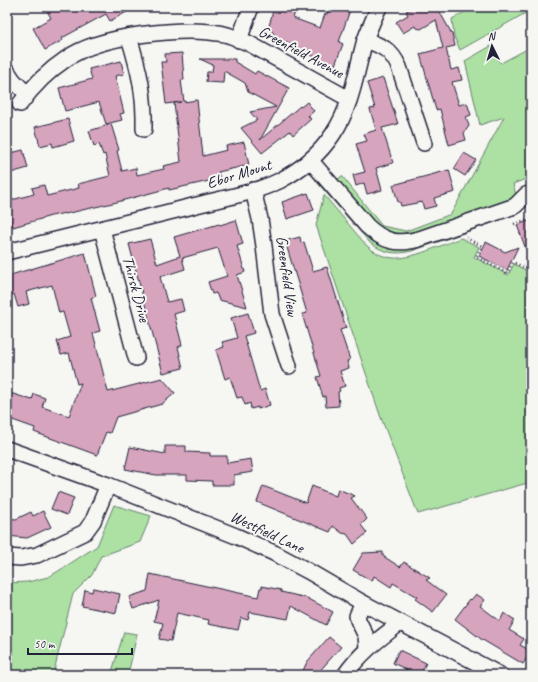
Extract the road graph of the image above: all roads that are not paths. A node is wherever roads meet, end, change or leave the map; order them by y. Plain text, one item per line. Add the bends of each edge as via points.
1 (251, 7) edge
2 (379, 7) edge
3 (129, 37) junction
4 (239, 40) junction
5 (366, 40) junction
6 (7, 71) edge
7 (350, 98) junction
8 (144, 129) dead end
9 (424, 142) dead end
10 (310, 160) junction
11 (253, 190) junction
12 (531, 193) edge
13 (102, 229) junction
14 (7, 252) edge
15 (136, 358) dead end
16 (288, 366) dead end
17 (7, 449) edge
18 (108, 485) junction
19 (7, 557) edge
20 (363, 603) junction
21 (400, 623) junction
22 (367, 648) junction
23 (345, 675) edge
24 (500, 675) edge

1 - 4 street
2 - 5 street, Ebor Mount
3 - 4 street, Greenfield Avenue via 181,31 224,34
3 - 6 street, Greenfield Avenue via 80,50 66,58 38,80 24,99
3 - 8 street via 141,81
4 - 7 street, Greenfield Avenue
5 - 7 street, Ebor Mount
5 - 9 street via 382,46 395,59
7 - 10 street, Ebor Mount via 344,116 332,136
10 - 11 street, Ebor Mount via 279,181
10 - 12 street via 371,230 386,240 397,242 420,239 515,206
11 - 13 street, Ebor Mount
11 - 16 street, Greenfield View via 264,246 272,314
13 - 14 street, Ebor Mount
13 - 15 street, Thirsk Drive
17 - 18 street, Westfield Lane
18 - 19 street via 93,521 85,532 37,555
18 - 20 street, Westfield Lane via 274,553
20 - 21 street, Westfield Lane
20 - 22 street via 357,616 366,636
21 - 22 street
21 - 24 street, Westfield Lane
22 - 23 street

